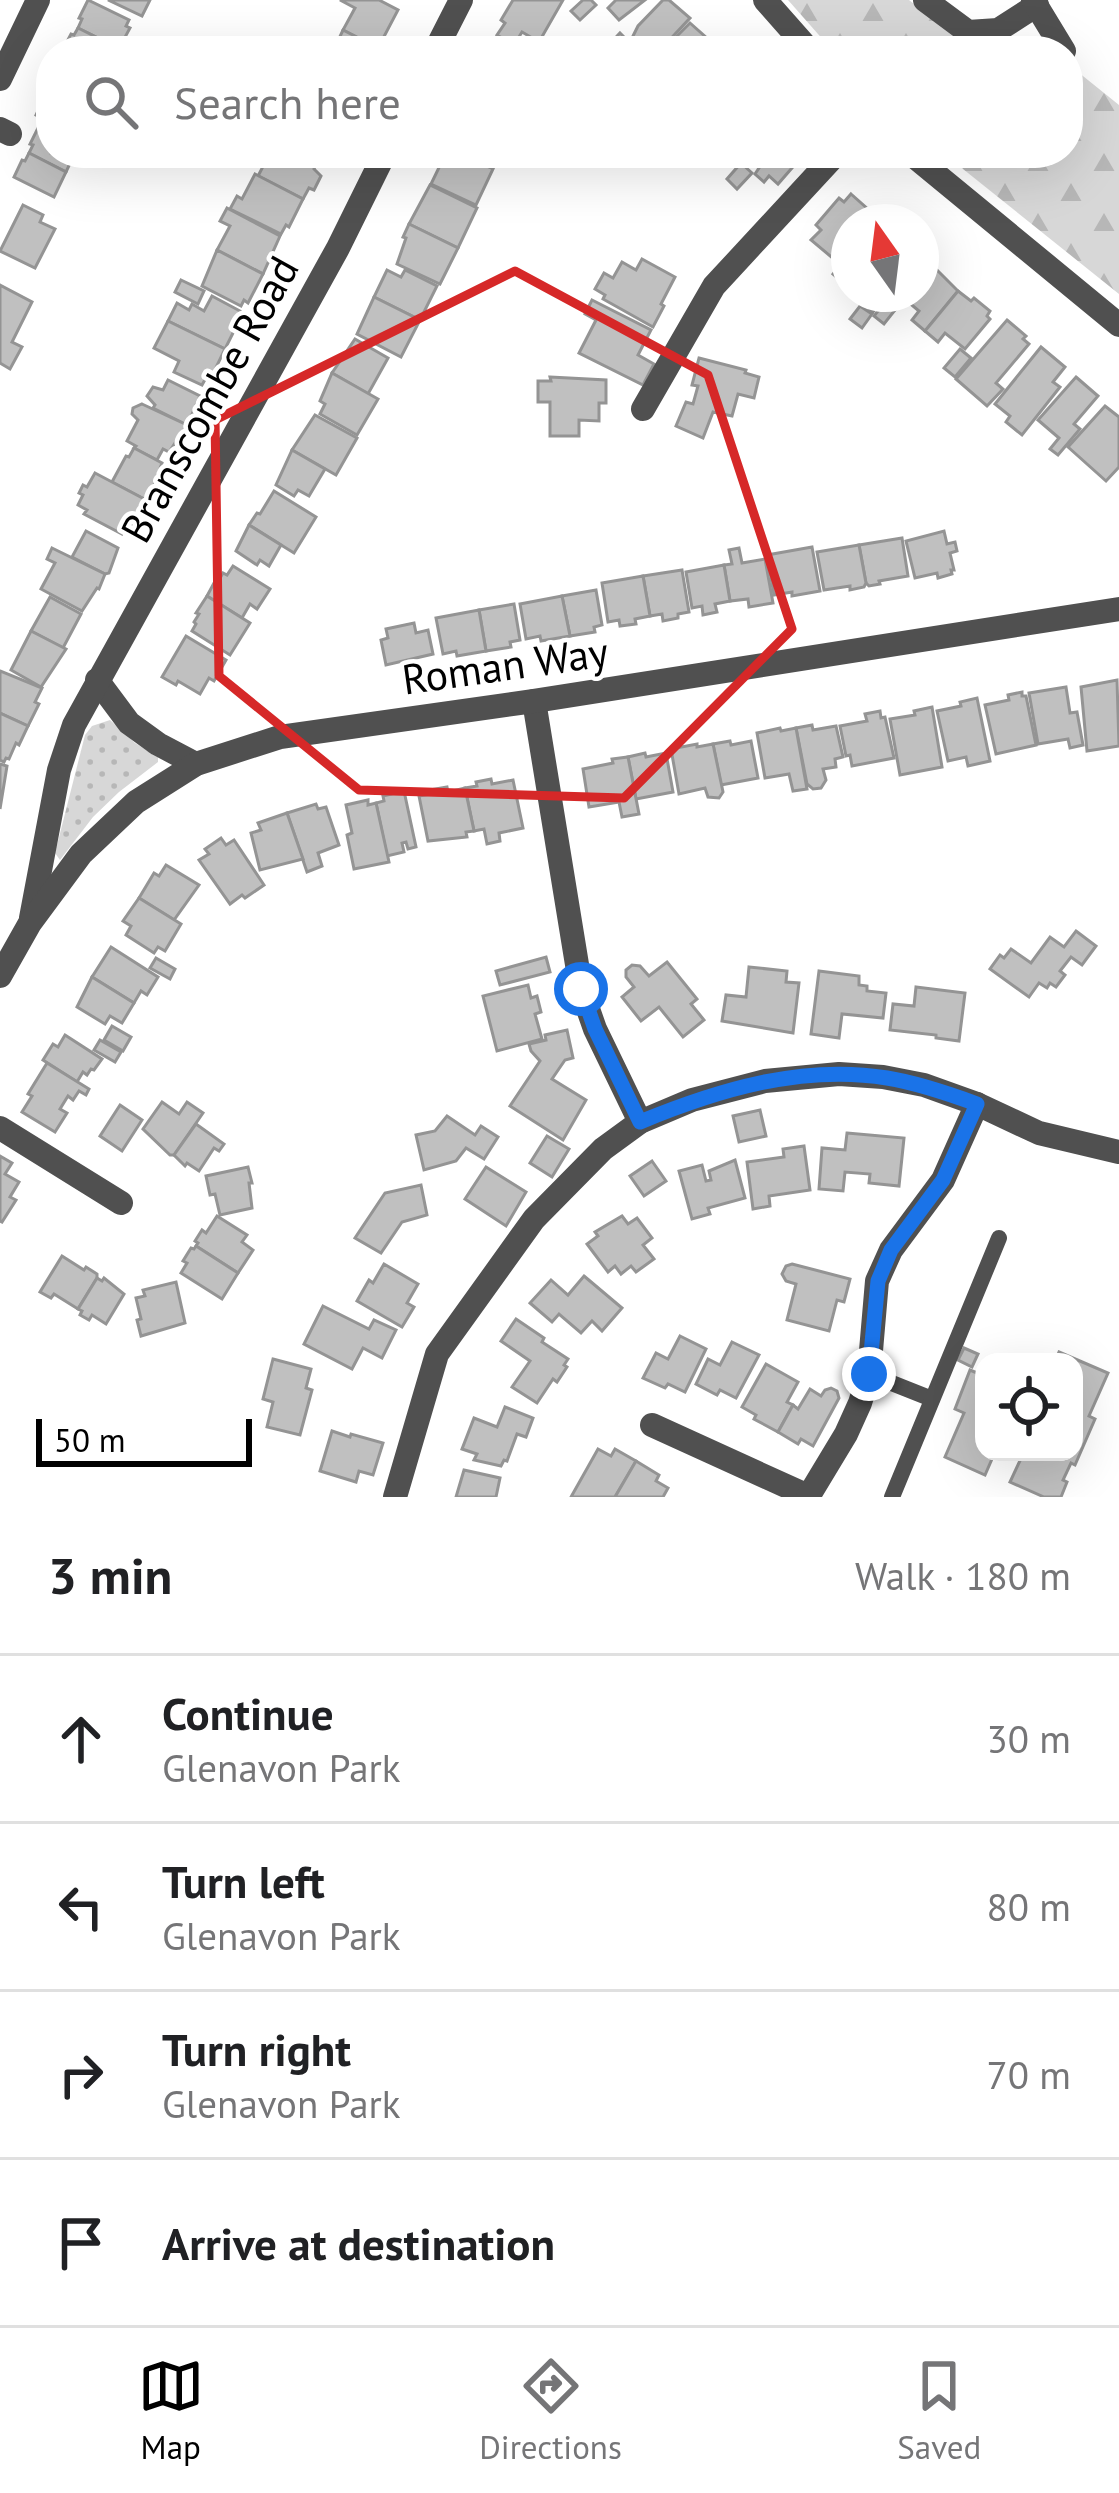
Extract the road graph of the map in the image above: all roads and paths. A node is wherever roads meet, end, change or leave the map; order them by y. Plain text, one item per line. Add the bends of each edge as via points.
1 (38, 0) edge
2 (461, 0) edge
3 (765, 0) edge
4 (925, 0) edge
5 (1035, 2) edge
6 (443, 36) edge
7 (797, 36) edge
8 (1055, 36) edge
9 (0, 80) edge
10 (378, 168) edge
11 (823, 168) edge
12 (928, 168) edge
13 (1119, 325) edge
14 (643, 409) dead end
15 (1119, 609) edge
16 (97, 680) junction
17 (534, 700) junction
18 (196, 764) junction
19 (30, 923) junction
20 (0, 976) edge
21 (977, 1104) junction
22 (640, 1122) junction
23 (0, 1128) edge
24 (1119, 1152) edge
25 (122, 1203) dead end
26 (999, 1238) dead end
27 (869, 1374) junction
28 (932, 1399) junction
29 (652, 1425) dead end
30 (395, 1497) edge
31 (808, 1497) edge
32 (892, 1497) edge

1 - 9 street
2 - 6 street
3 - 7 street
4 - 5 street via 968,32 998,30
5 - 8 street
10 - 16 street, Branscombe Road
11 - 14 street via 714,286
12 - 13 street
15 - 17 street, Roman Way
16 - 18 street via 129,723
16 - 19 street, Branscombe Road via 59,770
17 - 18 street, Roman Way via 280,737
17 - 22 street via 581,989
18 - 19 street, Roman Way via 136,802 81,854
19 - 20 street, Roman Way
21 - 22 street via 883,1077 800,1076 692,1100
21 - 24 street via 1040,1133
21 - 27 street via 943,1180 878,1281
22 - 30 street via 534,1219 437,1354
23 - 25 street
26 - 28 lane
27 - 28 lane
27 - 31 street via 846,1434
28 - 32 lane
29 - 31 street

